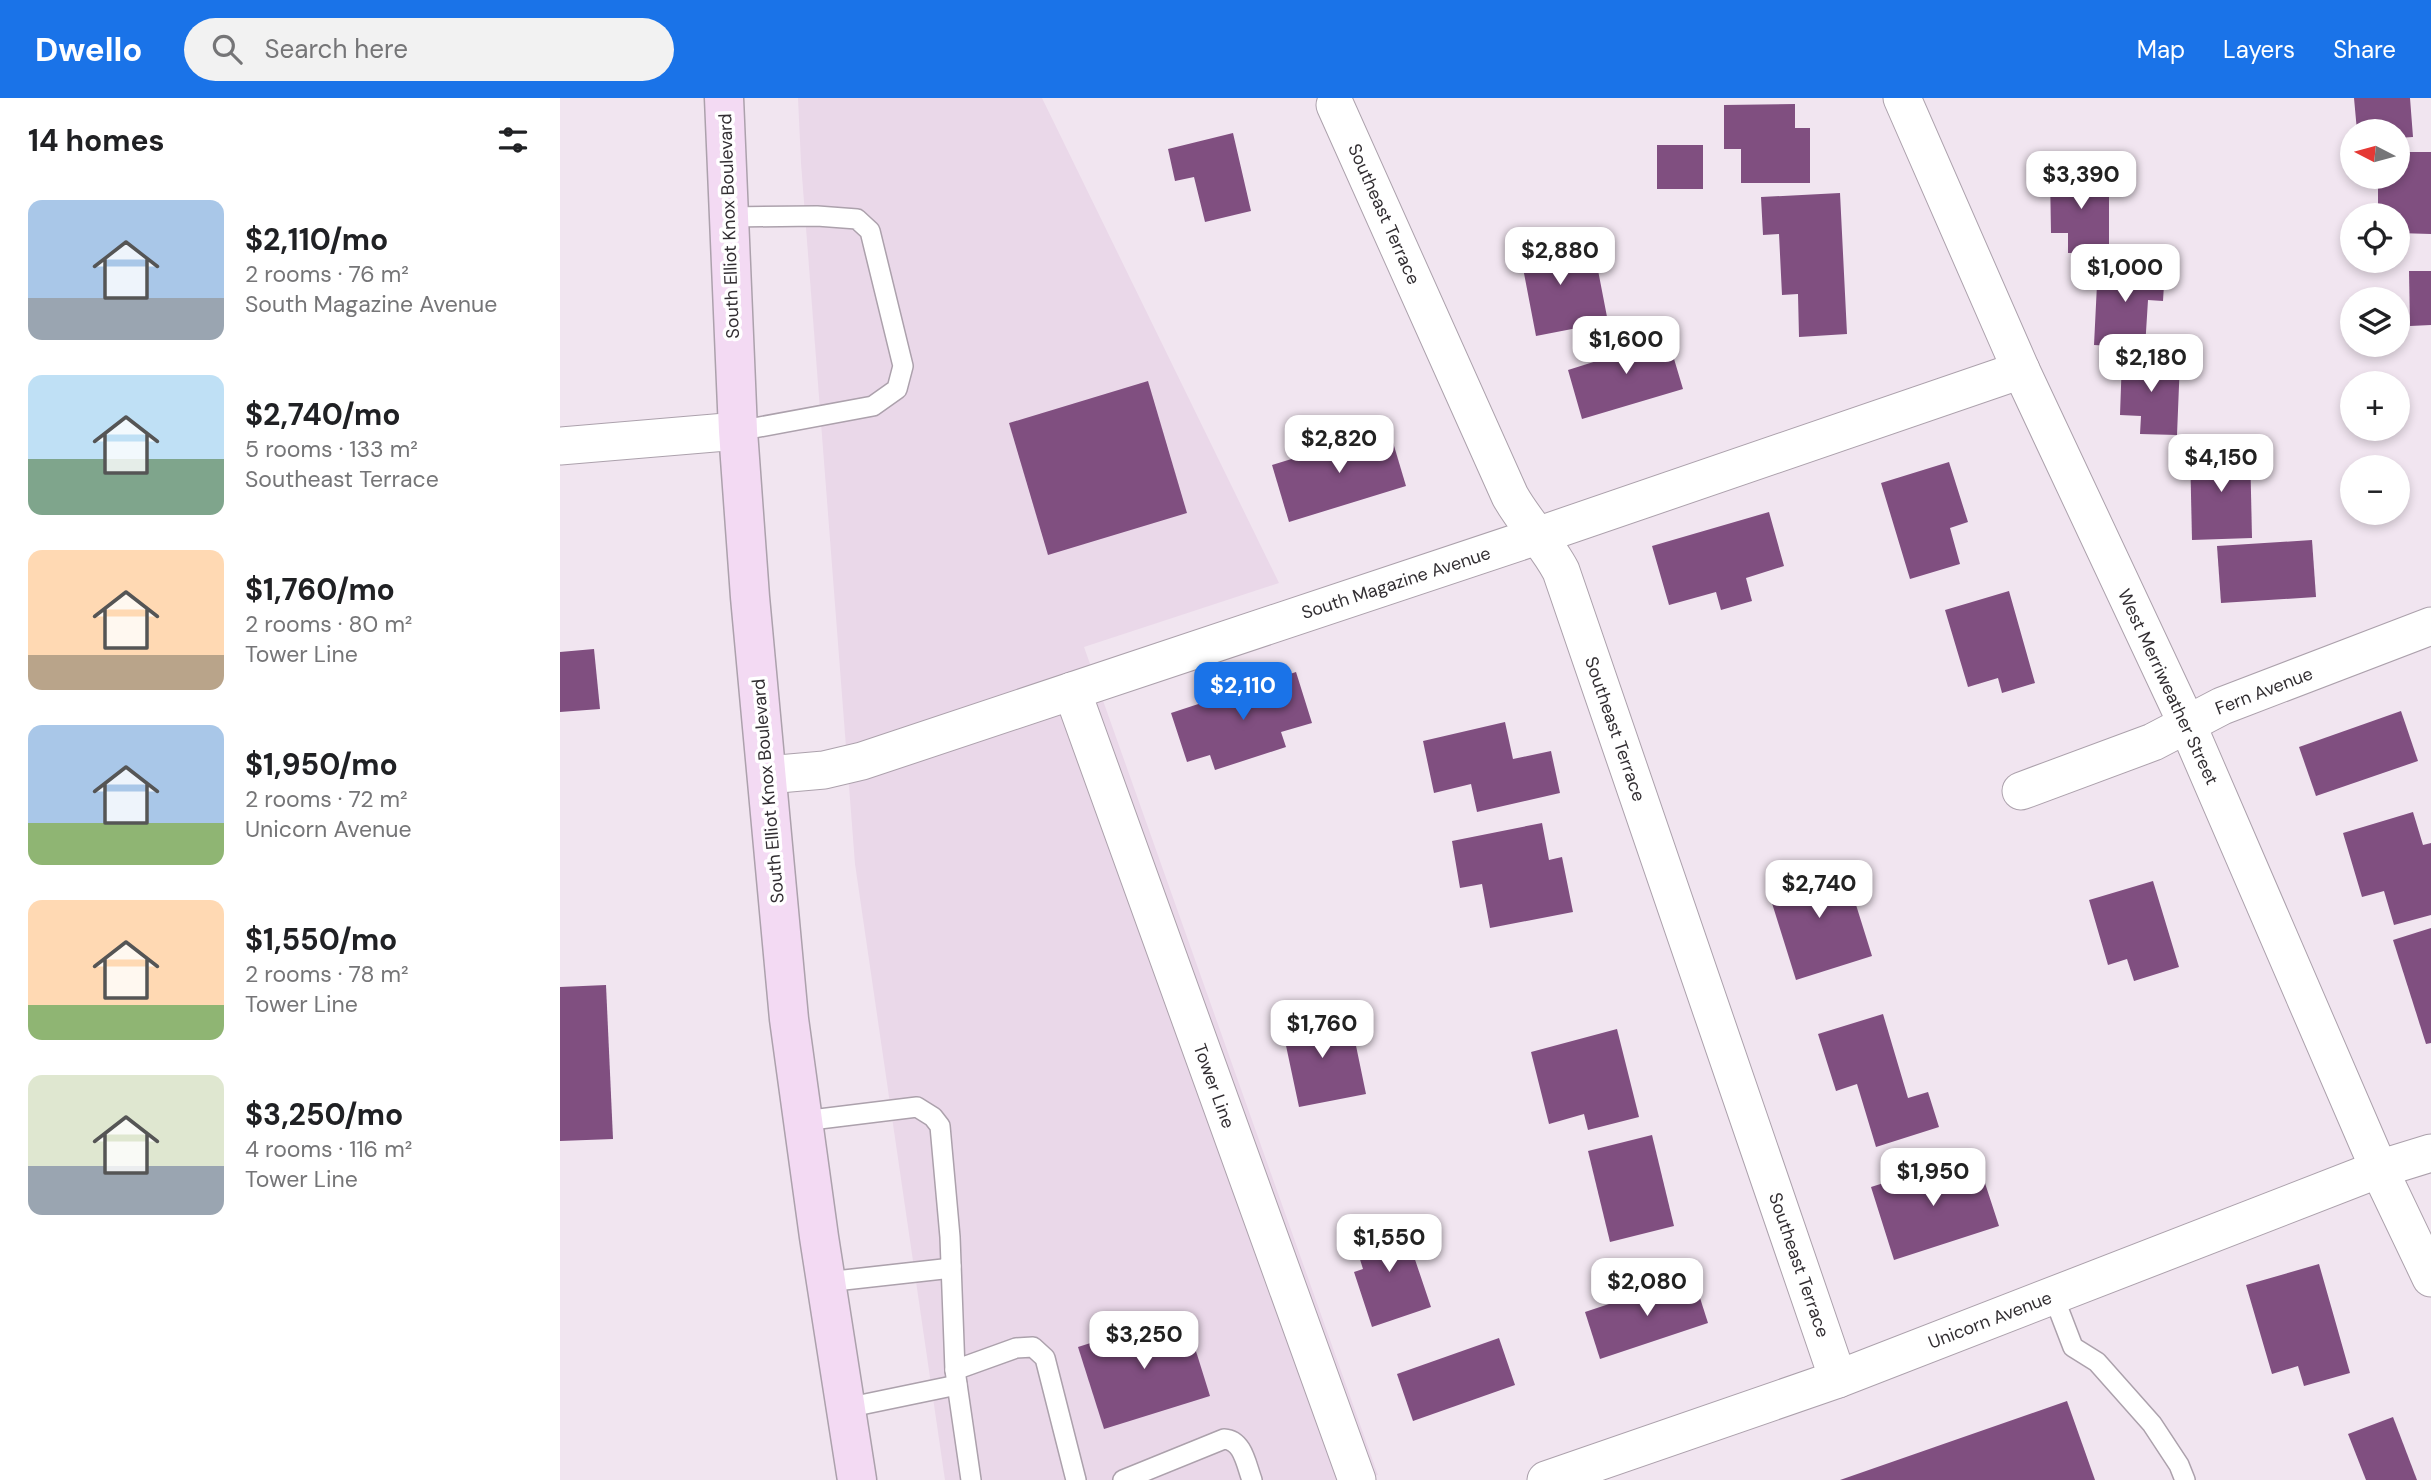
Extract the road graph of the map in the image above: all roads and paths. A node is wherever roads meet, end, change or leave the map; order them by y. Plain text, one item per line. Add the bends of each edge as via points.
1 (724, 98) edge
2 (1902, 98) edge
3 (1335, 105) dead end
4 (729, 217) junction
5 (2021, 370) junction
6 (738, 431) junction
7 (560, 446) edge
8 (1537, 536) junction
9 (2431, 626) edge
10 (1072, 691) junction
11 (2187, 724) junction
12 (767, 775) junction
13 (2021, 791) dead end
14 (803, 1121) junction
15 (2431, 1153) edge
16 (2379, 1169) junction
17 (951, 1266) junction
18 (2431, 1278) edge
19 (825, 1282) junction
20 (2053, 1295) junction
21 (956, 1378) junction
22 (1838, 1379) junction
23 (846, 1408) junction
24 (857, 1480) edge
25 (971, 1480) edge
26 (1076, 1480) edge
27 (1123, 1480) edge
28 (1252, 1480) edge
29 (1357, 1480) edge
30 (1546, 1480) edge
31 (2185, 1480) edge

1 - 4 main road, South Elliot Knox Boulevard
2 - 5 street, West Merriweather Street
3 - 8 street, Southeast Terrace via 1510,496
4 - 6 main road, South Elliot Knox Boulevard
4 - 6 lane via 857,219 870,231 903,366 897,389 873,406
5 - 8 street, South Magazine Avenue
5 - 11 street, West Merriweather Street
6 - 7 street
6 - 12 main road, South Elliot Knox Boulevard
8 - 10 street, South Magazine Avenue
8 - 22 street, Southeast Terrace via 1561,571
9 - 11 street, Fern Avenue via 2222,706
10 - 12 street, South Magazine Avenue via 843,766
10 - 29 street, Tower Line
11 - 13 street, Fern Avenue via 2153,742
11 - 16 street, West Merriweather Street
12 - 14 main road, South Elliot Knox Boulevard
14 - 17 lane via 918,1107 933,1116 940,1126
14 - 19 main road, South Elliot Knox Boulevard
15 - 16 street, Unicorn Avenue
16 - 18 street, West Merriweather Street
16 - 20 street, Unicorn Avenue
17 - 19 lane
17 - 21 lane
19 - 23 main road, South Elliot Knox Boulevard
20 - 22 street, Unicorn Avenue
20 - 31 lane via 2073,1347 2097,1362 2151,1424
21 - 23 lane
21 - 25 lane
21 - 26 lane via 1016,1348 1033,1347 1045,1358
22 - 30 street, Unicorn Avenue
23 - 24 main road, South Elliot Knox Boulevard
27 - 28 lane via 1232,1440 1239,1446

